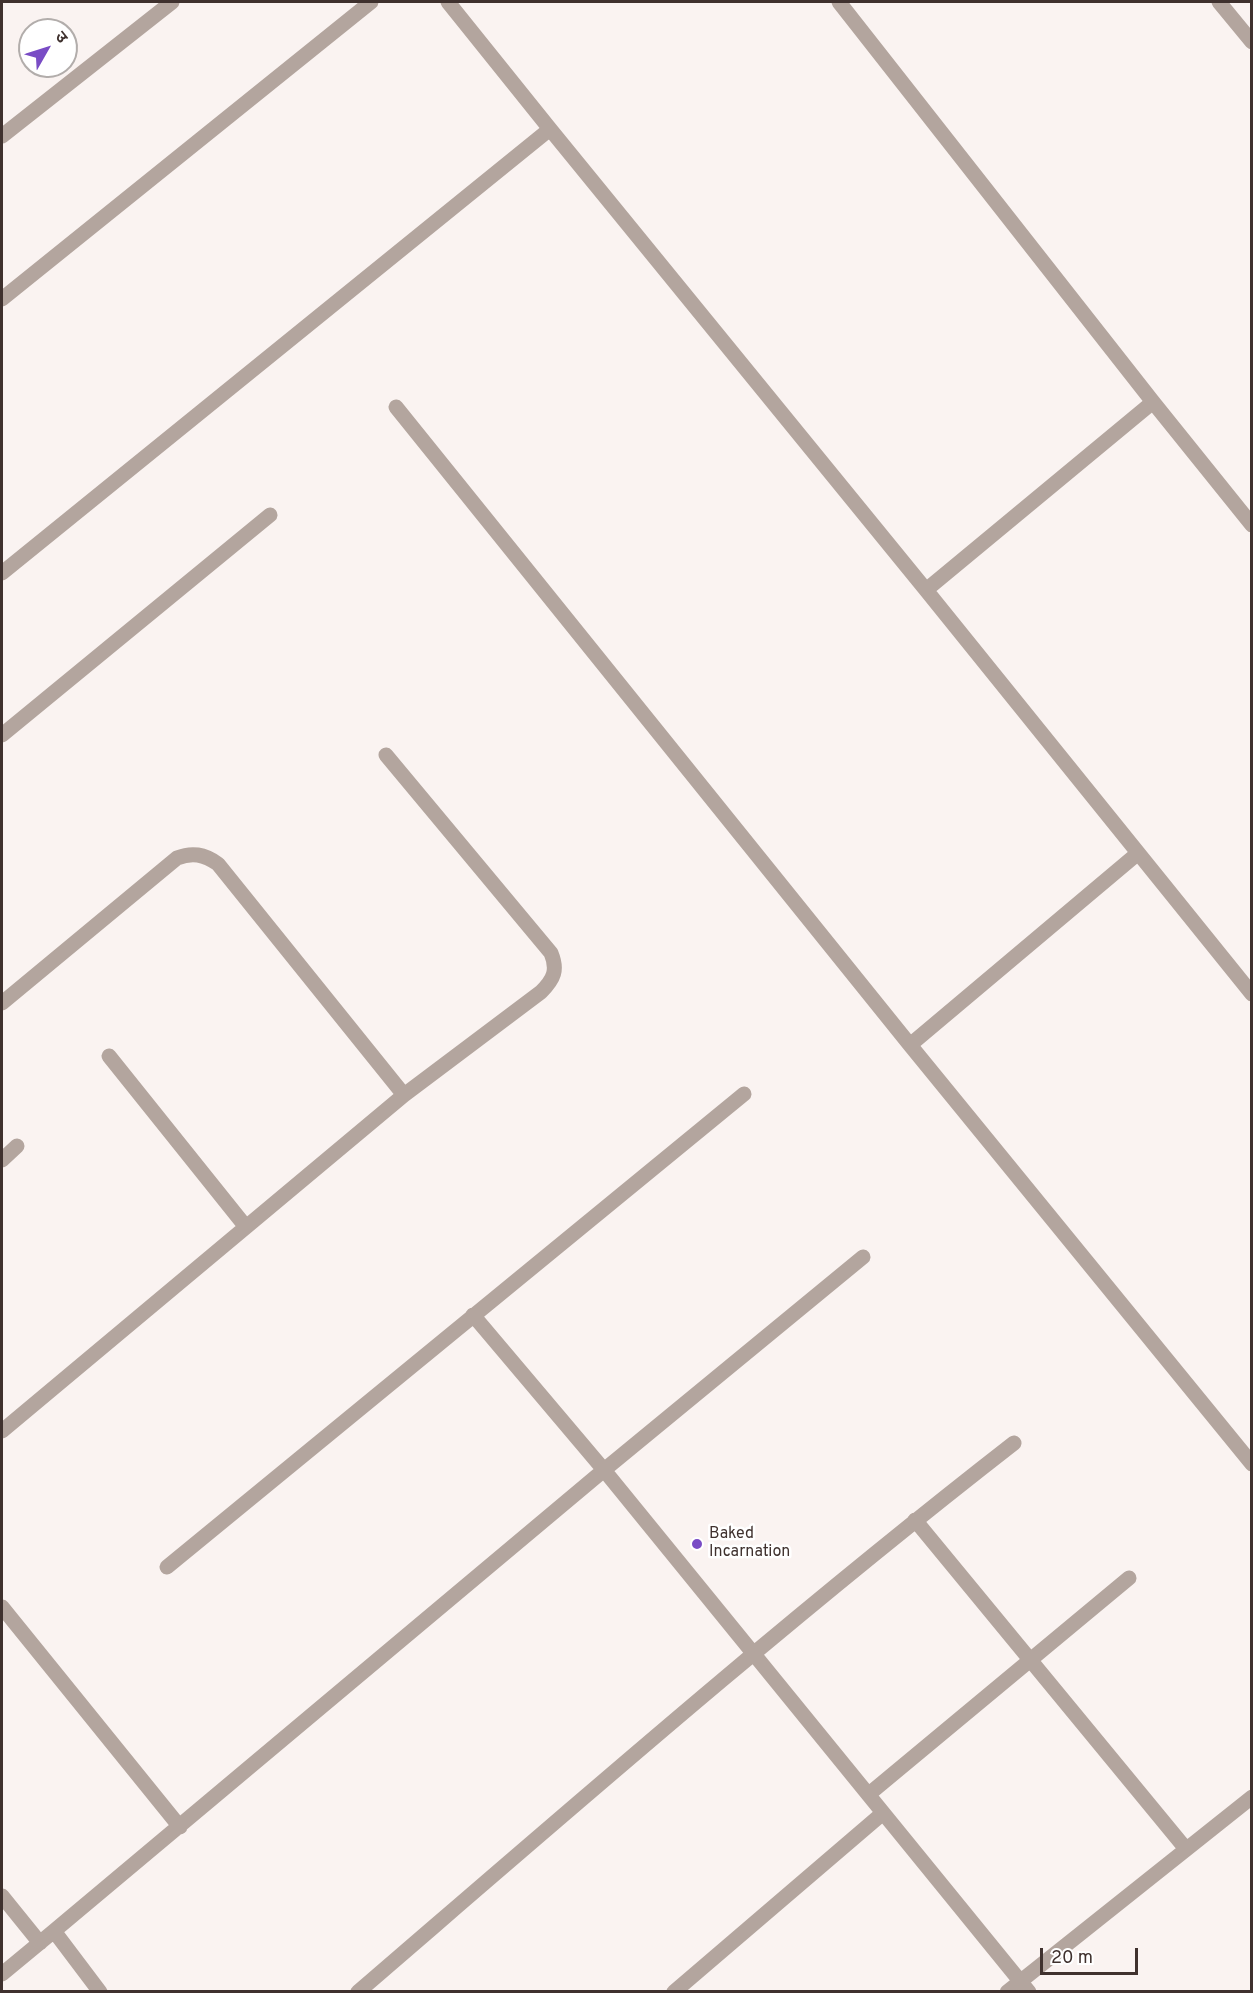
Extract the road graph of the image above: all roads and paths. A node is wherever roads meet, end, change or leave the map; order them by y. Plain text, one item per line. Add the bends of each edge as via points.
1 (172, 2) edge
2 (371, 2) edge
3 (448, 2) edge
4 (839, 2) edge
5 (1219, 2) edge
6 (1251, 42) edge
7 (550, 129) junction
8 (2, 136) edge
9 (2, 299) edge
10 (1153, 402) junction
11 (396, 407) dead end
12 (270, 515) dead end
13 (1251, 525) edge
14 (2, 573) edge
15 (926, 590) junction
16 (2, 735) edge
17 (386, 754) dead end
18 (1137, 854) junction
19 (1251, 994) edge
20 (2, 1003) edge
21 (910, 1045) junction
22 (109, 1056) dead end
23 (744, 1094) dead end
24 (404, 1095) junction
25 (17, 1146) dead end
26 (2, 1160) edge
27 (246, 1227) junction
28 (863, 1257) dead end
29 (474, 1315) junction
30 (2, 1431) edge
31 (1014, 1443) dead end
32 (1251, 1464) edge
33 (604, 1470) junction
34 (915, 1520) junction
35 (167, 1567) dead end
36 (1129, 1578) dead end
37 (2, 1607) edge
38 (752, 1653) junction
39 (1031, 1661) junction
40 (869, 1794) junction
41 (1251, 1797) edge
42 (883, 1813) junction
43 (180, 1827) junction
44 (1186, 1849) junction
45 (2, 1896) edge
46 (54, 1931) junction
47 (40, 1943) junction
48 (2, 1974) edge
49 (1025, 1986) edge
50 (100, 1992) edge
51 (358, 1992) edge
52 (674, 1992) edge
53 (1007, 1992) edge

1 - 8 street
2 - 9 street
3 - 7 street
4 - 10 street
5 - 6 street
7 - 14 street
7 - 15 street
10 - 13 street
10 - 15 street
11 - 21 street
12 - 16 street
15 - 18 street
17 - 24 street via 551,953 555,963 555,974 541,992
18 - 19 street
18 - 21 street
20 - 24 street via 177,858 199,855 218,864
21 - 32 street
22 - 27 street
23 - 29 street
24 - 27 street
25 - 26 street
27 - 30 street
28 - 33 street
29 - 33 street
29 - 35 street
31 - 34 street
33 - 38 street
33 - 43 street
34 - 38 street
34 - 39 street
36 - 39 street
37 - 43 street
38 - 40 street
38 - 51 street
39 - 40 street
39 - 44 street
40 - 42 street
41 - 44 street
42 - 49 street
42 - 52 street
43 - 46 street
44 - 49 street
45 - 47 street
46 - 47 street
46 - 50 street
47 - 48 street
49 - 53 street

